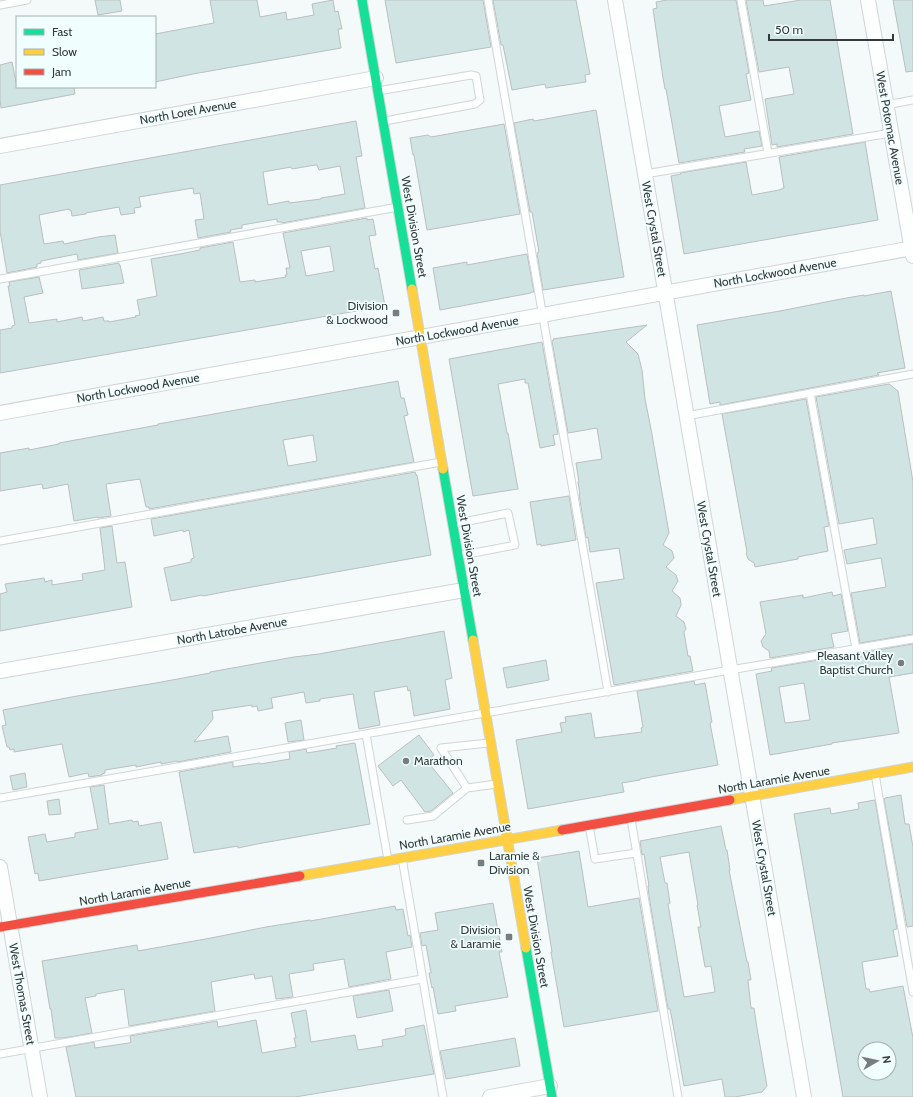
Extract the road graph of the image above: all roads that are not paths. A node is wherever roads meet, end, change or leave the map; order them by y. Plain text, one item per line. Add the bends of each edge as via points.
1 (27, 0) edge
2 (362, 0) edge
3 (488, 0) edge
4 (615, 0) edge
5 (741, 0) edge
6 (868, 0) edge
7 (0, 5) edge
8 (377, 84) junction
9 (913, 100) edge
10 (886, 105) junction
11 (383, 122) junction
12 (891, 132) junction
13 (0, 146) edge
14 (768, 153) junction
15 (644, 174) junction
16 (398, 207) junction
17 (913, 251) edge
18 (0, 279) edge
19 (665, 293) junction
20 (542, 315) junction
21 (421, 337) junction
22 (913, 374) edge
23 (810, 393) junction
24 (0, 413) edge
25 (686, 416) junction
26 (442, 462) junction
27 (453, 524) junction
28 (0, 541) edge
29 (458, 556) junction
30 (464, 590) junction
31 (913, 639) edge
32 (856, 649) junction
33 (730, 670) junction
34 (0, 672) edge
35 (608, 692) junction
36 (485, 713) junction
37 (366, 734) junction
38 (490, 743) junction
39 (913, 767) edge
40 (875, 774) junction
41 (497, 784) junction
42 (467, 788) junction
43 (751, 796) junction
44 (0, 798) edge
45 (630, 818) junction
46 (407, 820) dead end
47 (589, 825) junction
48 (507, 840) junction
49 (636, 853) junction
50 (402, 858) junction
51 (388, 860) junction
52 (0, 867) edge
53 (5, 927) edge
54 (422, 979) junction
55 (913, 992) edge
56 (31, 1048) junction
57 (0, 1054) edge
58 (551, 1092) edge
59 (40, 1097) edge
60 (443, 1097) edge
61 (490, 1097) edge
62 (678, 1097) edge
63 (804, 1097) edge

1 - 7 lane
2 - 8 main road, West Division Street
3 - 20 lane
4 - 15 street, West Crystal Street
5 - 14 lane
6 - 10 street, West Potomac Avenue
8 - 11 main road, West Division Street
8 - 11 lane via 471,75 476,76 480,100 475,104
8 - 13 street, North Lorel Avenue
9 - 10 lane
10 - 12 street, West Potomac Avenue
11 - 16 main road, West Division Street
12 - 14 lane
12 - 17 street, West Potomac Avenue
14 - 15 lane
15 - 19 street, West Crystal Street
16 - 18 lane
16 - 21 main road, West Division Street
17 - 19 street, North Lockwood Avenue
19 - 20 street, North Lockwood Avenue
19 - 25 street, West Crystal Street
20 - 21 street, North Lockwood Avenue
20 - 35 lane
21 - 24 street, North Lockwood Avenue
21 - 26 main road, West Division Street
22 - 23 lane
23 - 25 lane
23 - 32 lane
25 - 33 street, West Crystal Street
26 - 27 main road, West Division Street
26 - 28 lane
27 - 29 main road, West Division Street
27 - 29 lane via 508,513 515,545
29 - 30 main road, West Division Street
30 - 34 street, North Latrobe Avenue
30 - 36 main road, West Division Street
31 - 32 lane
32 - 33 lane
33 - 35 lane
33 - 43 street, West Crystal Street
35 - 36 lane
36 - 37 lane
36 - 38 main road, West Division Street
37 - 44 lane
37 - 51 lane
38 - 41 main road, West Division Street
38 - 42 lane via 441,748
39 - 40 main road, North Laramie Avenue
40 - 43 main road, North Laramie Avenue
40 - 55 lane
41 - 42 lane
41 - 48 main road, West Division Street
42 - 46 lane via 434,816
43 - 45 main road, North Laramie Avenue
43 - 63 street, West Crystal Street
45 - 47 main road, North Laramie Avenue
45 - 49 lane
47 - 48 main road, North Laramie Avenue
47 - 49 lane via 595,859
48 - 50 main road, North Laramie Avenue
48 - 58 main road, West Division Street
49 - 62 lane
50 - 51 main road, North Laramie Avenue
50 - 54 lane
51 - 53 main road, North Laramie Avenue
52 - 53 street, West Thomas Street
53 - 56 street, West Thomas Street
54 - 56 lane
54 - 60 lane
56 - 57 lane
56 - 59 street, West Thomas Street
58 - 61 street

